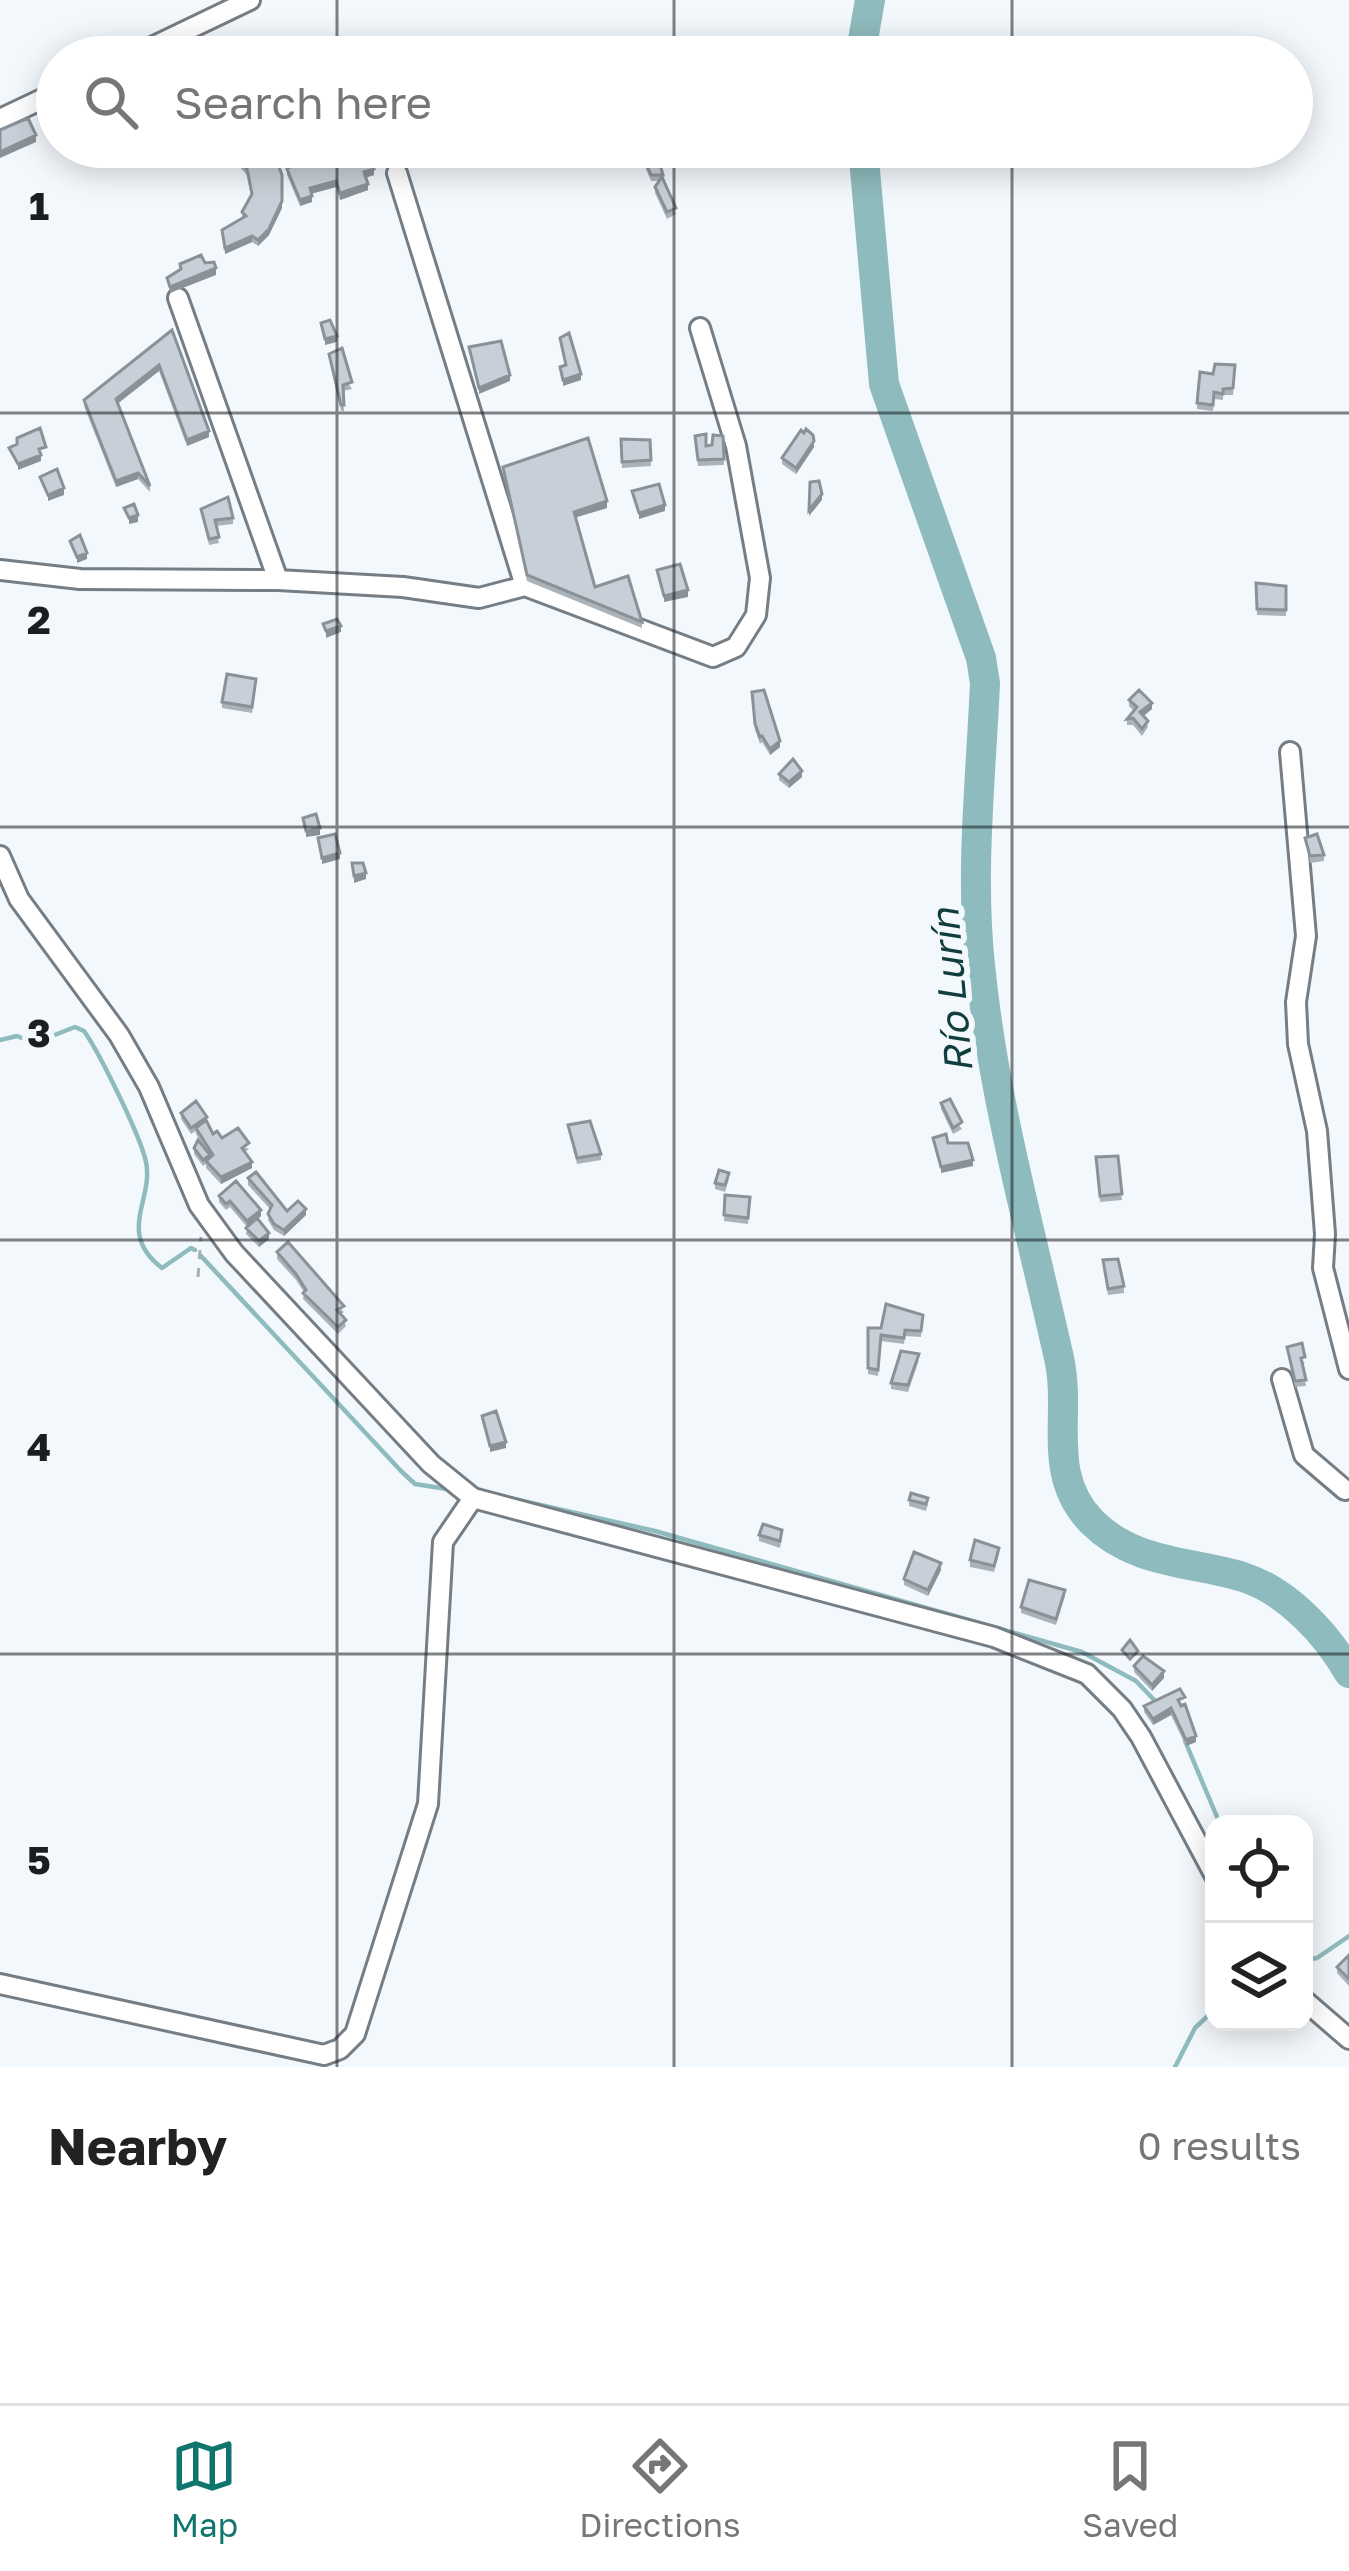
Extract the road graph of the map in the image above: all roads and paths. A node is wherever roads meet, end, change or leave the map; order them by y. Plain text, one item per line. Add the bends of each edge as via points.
1 (250, 0) edge
2 (174, 36) edge
3 (36, 102) edge
4 (0, 119) edge
5 (397, 173) dead end
6 (178, 298) dead end
7 (700, 328) dead end
8 (0, 569) edge
9 (278, 580) junction
10 (525, 586) junction
11 (1290, 752) dead end
12 (0, 856) edge
13 (201, 1235) dead end
14 (199, 1277) dead end
15 (1349, 1369) edge
16 (1282, 1379) dead end
17 (1348, 1496) edge
18 (473, 1498) junction
19 (1205, 1857) edge
20 (0, 1984) edge
21 (1313, 2008) edge
22 (1349, 2039) edge

1 - 2 street
3 - 4 street
5 - 10 street
6 - 9 street
7 - 10 street via 736,446 760,578 756,616 736,647 713,657
8 - 9 street via 80,579
9 - 10 street via 479,598
11 - 15 street via 1306,936 1296,1002 1300,1066 1317,1131 1323,1268
12 - 18 street via 20,899 119,1035 199,1205 234,1253 431,1464
13 - 14 path
16 - 17 street via 1304,1455
18 - 19 street via 994,1637 1087,1673 1141,1737
18 - 20 street via 442,1542 428,1804 355,2034 324,2055
21 - 22 street

